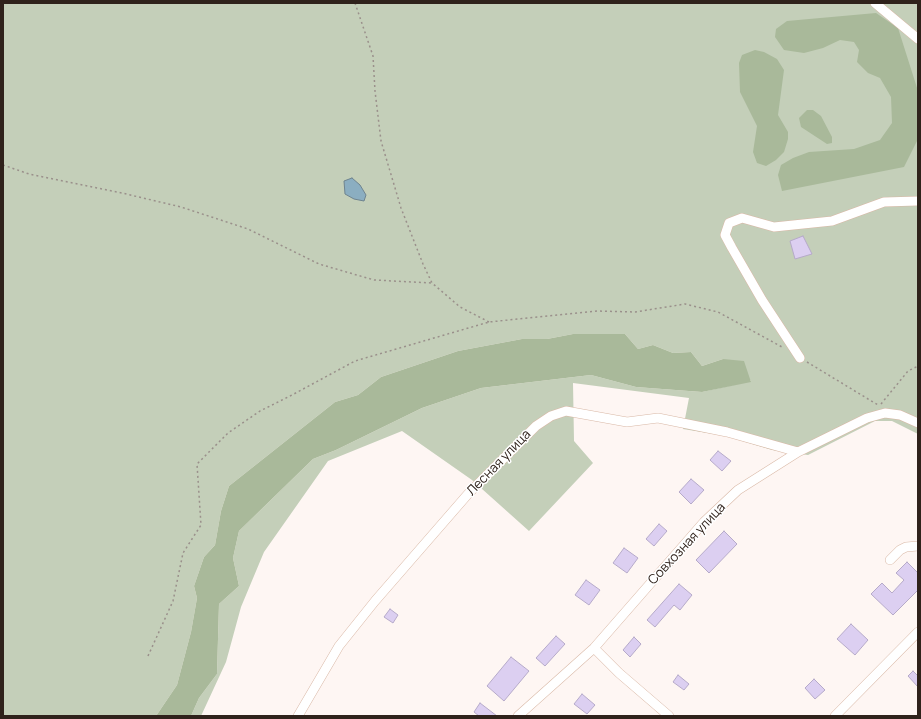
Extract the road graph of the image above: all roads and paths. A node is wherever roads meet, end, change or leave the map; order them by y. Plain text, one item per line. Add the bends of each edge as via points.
1 (355, 3) edge
2 (875, 3) edge
3 (918, 39) edge
4 (3, 165) edge
5 (918, 201) edge
6 (432, 283) junction
7 (489, 322) junction
8 (785, 349) dead end
9 (800, 358) joint
10 (918, 366) edge
11 (918, 423) edge
12 (798, 452) junction
13 (918, 546) edge
14 (890, 560) dead end
15 (918, 632) edge
16 (594, 648) junction
17 (148, 656) dead end
18 (298, 716) edge
19 (518, 716) edge
20 (669, 716) edge
21 (835, 716) edge

1 - 6 path via 373,56 382,141 401,208
2 - 3 street
4 - 6 path via 29,174 181,207 248,229 319,264 374,280
5 - 9 street via 884,202 832,221 774,227 742,218 729,223 725,235 762,300
6 - 7 path via 460,307
7 - 8 path via 597,311 635,312 686,304 718,312
7 - 17 path via 355,361 260,411 228,433 205,455 197,464 201,525 183,553 173,601
9 - 10 path via 879,406 908,371
11 - 12 street, Совхозная улица via 900,415 885,413 867,418
12 - 16 street, Совхозная улица via 738,490 704,522
12 - 18 street, Лесная улица via 727,432 658,418 627,422 566,412 551,416 536,426 468,494 375,601 339,646
13 - 14 street via 906,547
15 - 21 street
16 - 19 street, Совхозная улица
16 - 20 street

